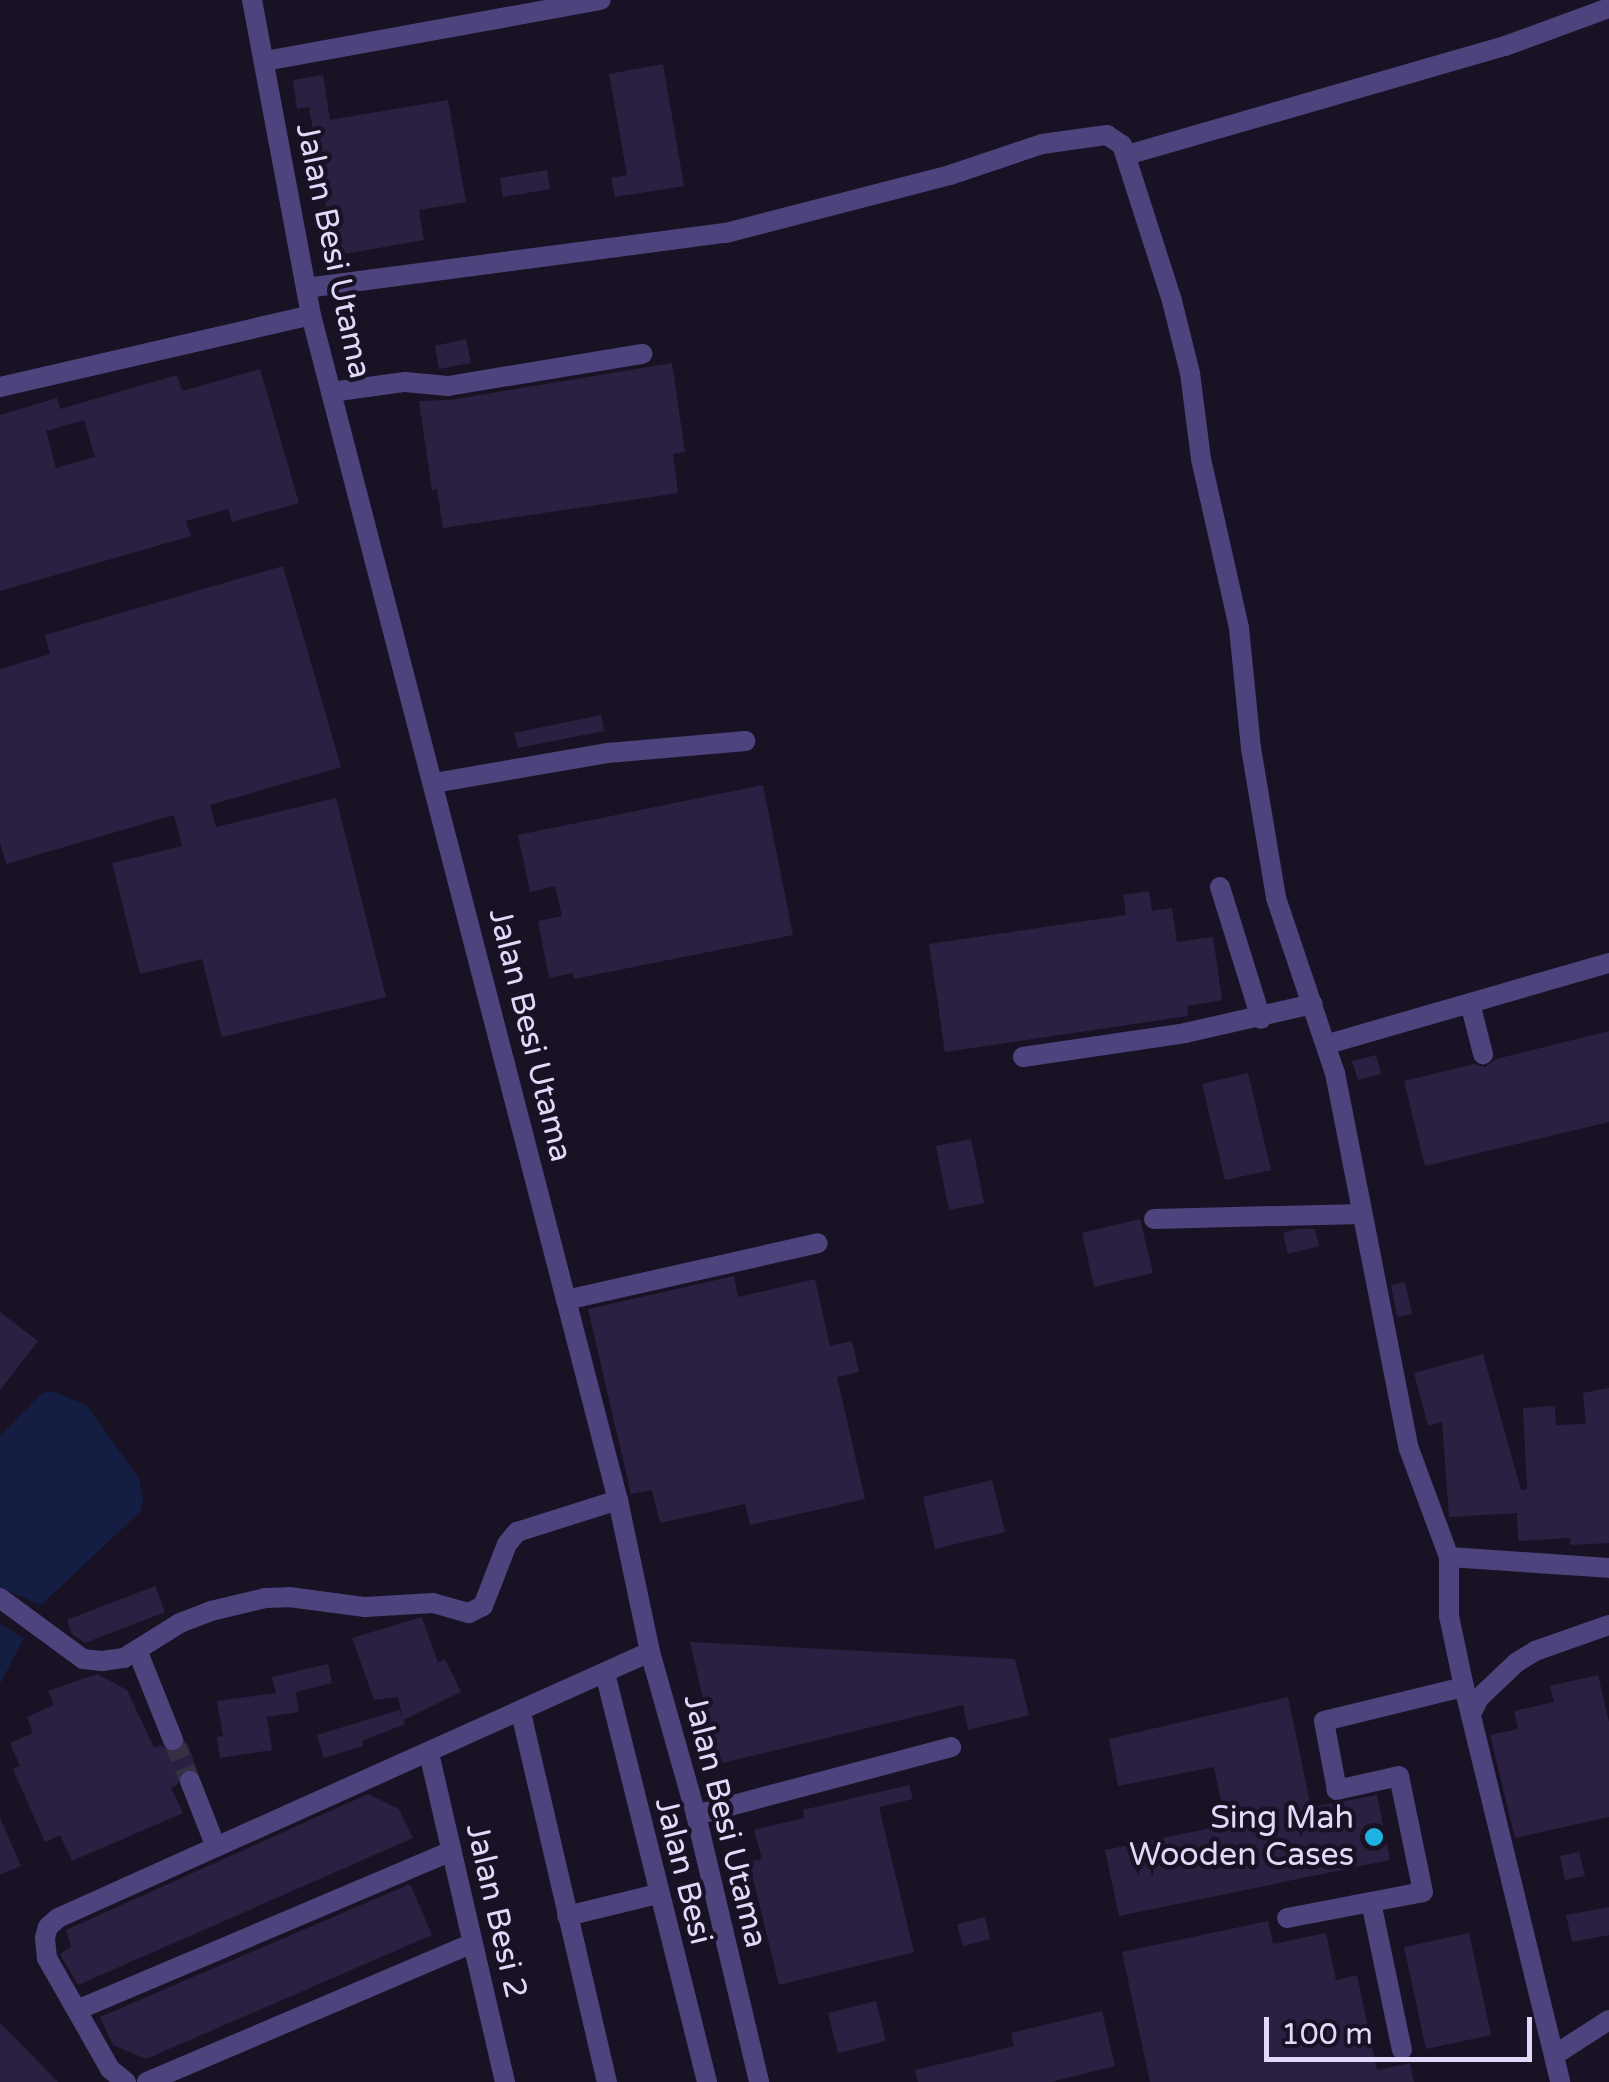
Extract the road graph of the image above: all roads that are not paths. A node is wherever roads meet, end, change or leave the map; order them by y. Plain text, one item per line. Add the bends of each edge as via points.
1 (252, 0) edge
2 (600, 0) edge
3 (1609, 8) edge
4 (265, 61) junction
5 (1126, 156) junction
6 (306, 288) junction
7 (311, 315) junction
8 (642, 354) dead end
9 (0, 387) edge
10 (331, 392) junction
11 (746, 741) dead end
12 (434, 784) junction
13 (1220, 887) dead end
14 (1609, 964) edge
15 (1470, 1002) junction
16 (1312, 1004) junction
17 (1261, 1018) junction
18 (1328, 1044) junction
19 (1483, 1054) dead end
20 (1022, 1058) dead end
21 (1362, 1214) junction
22 (1154, 1219) dead end
23 (818, 1244) dead end
24 (566, 1300) junction
25 (618, 1500) junction
26 (1448, 1556) junction
27 (1609, 1568) edge
28 (0, 1598) edge
29 (1609, 1625) edge
30 (137, 1650) junction
31 (650, 1652) junction
32 (604, 1673) junction
33 (1464, 1687) junction
34 (521, 1713) junction
35 (1471, 1714) junction
36 (173, 1740) tunnel mouth
37 (951, 1747) dead end
38 (428, 1753) junction
39 (190, 1781) tunnel mouth
40 (696, 1815) junction
41 (216, 1847) junction
42 (452, 1851) junction
43 (657, 1894) junction
44 (1371, 1902) junction
45 (567, 1916) junction
46 (1288, 1918) dead end
47 (474, 1943) junction
48 (77, 2010) junction
49 (1609, 2020) edge
50 (1402, 2050) dead end
51 (1556, 2054) junction
52 (126, 2082) edge
53 (147, 2082) edge
54 (504, 2082) edge
55 (608, 2082) edge
56 (707, 2082) edge
57 (759, 2082) edge
58 (1560, 2082) edge

1 - 4 street, Jalan Besi Utama
2 - 4 street
3 - 5 street via 1506,46
4 - 6 street, Jalan Besi Utama
5 - 6 street via 1106,136 1042,144 726,233
5 - 16 street via 1190,373 1238,628 1276,898
6 - 7 street, Jalan Besi Utama
7 - 9 street
7 - 10 street, Jalan Besi Utama
8 - 10 street via 448,386 404,382
10 - 12 street, Jalan Besi Utama
11 - 12 street via 608,753
12 - 24 street, Jalan Besi Utama
13 - 17 street
14 - 15 street
15 - 18 street
15 - 19 street
16 - 17 street
16 - 18 street
17 - 20 street
18 - 21 street
21 - 22 street
21 - 26 street via 1409,1449
23 - 24 street
24 - 25 street, Jalan Besi Utama
25 - 30 street via 517,1532 478,1612 433,1603 365,1607 265,1598 211,1610
25 - 31 street, Jalan Besi Utama
26 - 27 street
26 - 33 street via 1449,1616
28 - 30 street via 83,1659 113,1661
29 - 35 street via 1517,1662
30 - 36 street
31 - 32 street
31 - 40 street, Jalan Besi Utama
32 - 34 street
32 - 43 street, Jalan Besi
33 - 35 street
33 - 44 street via 1324,1721 1337,1790 1399,1776 1423,1892
34 - 38 street
34 - 45 street
35 - 51 street
37 - 40 street
38 - 41 street
38 - 42 street, Jalan Besi 2
39 - 41 street
40 - 57 street, Jalan Besi Utama
41 - 48 street via 48,1926 47,1958
42 - 47 street, Jalan Besi 2
42 - 48 street
43 - 45 street
43 - 56 street, Jalan Besi
44 - 46 street
44 - 50 street
45 - 55 street
47 - 53 street
47 - 54 street, Jalan Besi 2
48 - 52 street via 110,2069
49 - 51 street
51 - 58 street

